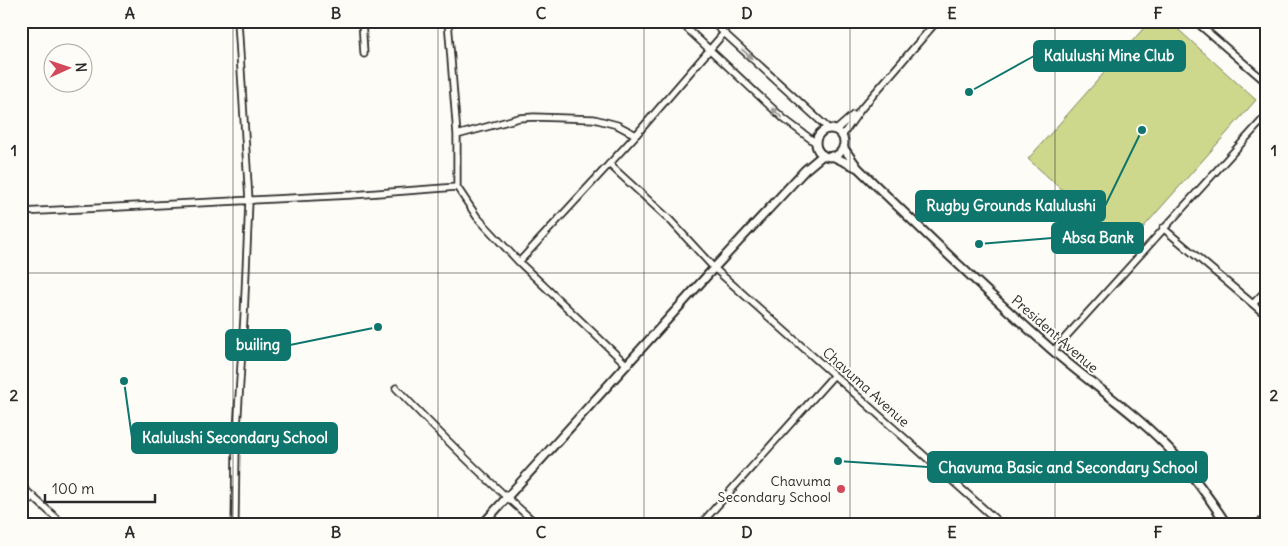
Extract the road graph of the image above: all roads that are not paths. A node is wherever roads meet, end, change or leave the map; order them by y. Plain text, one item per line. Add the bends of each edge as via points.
1 (238, 21) edge
2 (362, 21) edge
3 (448, 21) edge
4 (679, 21) edge
5 (711, 21) edge
6 (937, 21) edge
7 (1195, 21) edge
8 (724, 33) junction
9 (710, 49) junction
10 (364, 54) dead end
11 (1267, 83) edge
12 (1267, 115) edge
13 (836, 132) junction
14 (636, 134) junction
15 (457, 135) junction
16 (843, 147) junction
17 (819, 149) junction
18 (832, 156) junction
19 (609, 164) junction
20 (858, 168) junction
21 (457, 187) junction
22 (248, 201) junction
23 (21, 212) edge
24 (1164, 228) junction
25 (518, 262) junction
26 (714, 268) junction
27 (1267, 288) edge
28 (1253, 304) junction
29 (1267, 316) edge
30 (1053, 351) junction
31 (627, 365) junction
32 (834, 375) junction
33 (396, 388) dead end
34 (21, 486) edge
35 (33, 496) junction
36 (506, 497) junction
37 (21, 509) edge
38 (1267, 518) edge
39 (64, 525) edge
40 (235, 525) edge
41 (482, 525) edge
42 (538, 525) edge
43 (700, 525) edge
44 (1002, 525) edge
45 (1227, 525) edge
46 (1255, 525) edge

1 - 22 street
2 - 10 street
3 - 15 street
4 - 9 street
5 - 8 street
6 - 13 street
7 - 11 street
8 - 9 street
8 -> 13 street
9 - 14 street
17 -> 9 street
12 - 24 street
13 - 16 street
13 - 17 street via 820,133
14 - 15 street via 594,119 534,117
14 - 19 street
15 - 21 street
16 - 18 street
16 - 20 street, President Avenue
17 - 18 street
17 - 26 street via 805,170
18 - 20 street, President Avenue
19 - 25 street
19 - 26 street, Chavuma Avenue via 669,219
20 - 30 street, President Avenue
21 - 22 street
21 - 25 street via 477,217
22 - 23 street
22 - 40 street
24 - 28 street
24 - 30 street
25 - 31 street
26 - 31 street
26 - 32 street, Chavuma Avenue
27 - 28 street
28 - 29 street
30 - 45 street, President Avenue via 1138,420 1174,454
31 - 36 street
32 - 43 street
32 - 44 street, Chavuma Avenue
33 - 36 street
34 - 35 street
35 - 37 street
35 - 39 street
36 - 41 street
36 - 42 street
38 - 46 street

